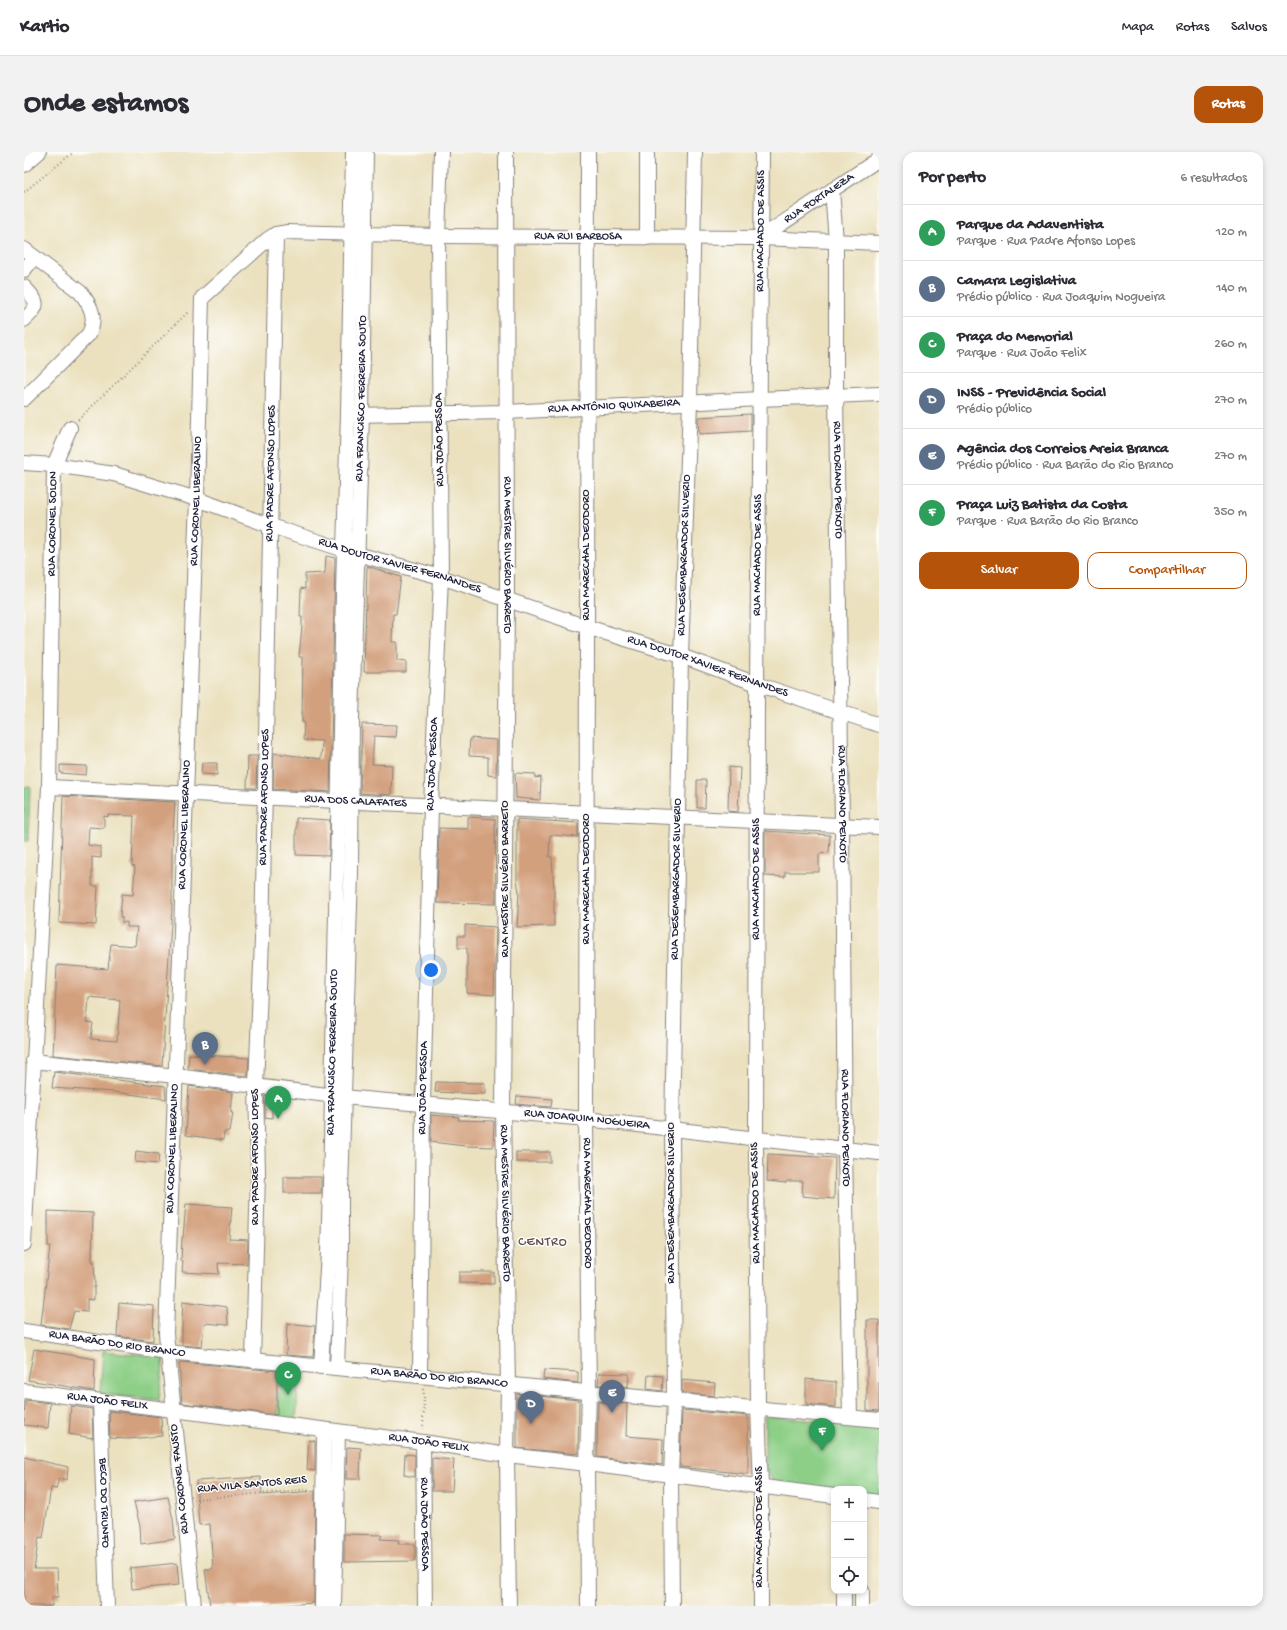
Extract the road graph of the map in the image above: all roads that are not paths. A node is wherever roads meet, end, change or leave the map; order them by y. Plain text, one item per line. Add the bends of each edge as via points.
1 (40, 152) edge
2 (353, 152) edge
3 (366, 152) edge
4 (441, 152) edge
5 (506, 152) edge
6 (588, 152) edge
7 (647, 152) edge
8 (694, 152) edge
9 (762, 152) edge
10 (879, 159) edge
11 (24, 165) edge
12 (832, 190) junction
13 (276, 234) junction
14 (357, 235) junction
15 (438, 236) junction
16 (505, 237) junction
17 (587, 237) junction
18 (647, 238) junction
19 (692, 238) junction
20 (760, 238) junction
21 (836, 241) junction
22 (879, 243) edge
23 (29, 253) edge
24 (24, 270) edge
25 (24, 287) edge
26 (24, 320) edge
27 (879, 394) edge
28 (836, 396) junction
29 (24, 398) edge
30 (760, 399) junction
31 (690, 402) junction
32 (588, 408) junction
33 (506, 412) junction
34 (439, 414) junction
35 (355, 415) junction
36 (70, 428) road end
37 (24, 463) edge
38 (54, 465) junction
39 (197, 499) junction
40 (271, 526) junction
41 (344, 549) junction
42 (357, 554) junction
43 (441, 578) junction
44 (507, 599) junction
45 (587, 627) junction
46 (348, 644) junction
47 (681, 656) junction
48 (757, 684) junction
49 (840, 712) junction
50 (879, 725) edge
51 (49, 787) junction
52 (187, 793) junction
53 (264, 798) junction
54 (345, 801) junction
55 (431, 806) junction
56 (506, 808) junction
57 (587, 812) junction
58 (678, 817) junction
59 (757, 820) junction
60 (842, 825) junction
61 (879, 827) edge
62 (33, 1061) junction
63 (176, 1076) junction
64 (256, 1086) junction
65 (337, 1096) junction
66 (423, 1104) junction
67 (503, 1112) junction
68 (586, 1119) junction
69 (672, 1130) junction
70 (756, 1139) junction
71 (844, 1149) junction
72 (879, 1153) edge
73 (24, 1244) edge
74 (334, 1253) junction
75 (24, 1332) edge
76 (167, 1352) junction
77 (253, 1361) junction
78 (321, 1367) junction
79 (337, 1368) junction
80 (420, 1376) junction
81 (508, 1386) junction
82 (24, 1391) edge
83 (589, 1392) junction
84 (674, 1400) junction
85 (100, 1401) junction
86 (758, 1408) junction
87 (174, 1411) junction
88 (850, 1417) junction
89 (879, 1420) edge
90 (331, 1431) junction
91 (422, 1442) junction
92 (507, 1455) junction
93 (587, 1464) junction
94 (671, 1475) junction
95 (761, 1486) junction
96 (831, 1496) edge
97 (867, 1500) edge
98 (879, 1502) edge
99 (329, 1515) junction
100 (328, 1586) junction
101 (844, 1594) edge
102 (862, 1594) edge
103 (108, 1606) edge
104 (194, 1606) edge
105 (322, 1606) edge
106 (334, 1606) edge
107 (425, 1606) edge
108 (509, 1606) edge
109 (588, 1606) edge
110 (672, 1606) edge
111 (761, 1606) edge
112 (844, 1606) edge
113 (862, 1606) edge

1 - 11 street
2 - 14 street, RUA FRANCISCO FERREIRA SOUTO
3 - 14 street, RUA FRANCISCO FERREIRA SOUTO
4 - 15 street, RUA JOÃO PESSOA
5 - 16 street, RUA MESTRE SILVÉRIO BARRETO
6 - 17 street, RUA MARECHAL DEODORO
7 - 18 street
8 - 19 street, RUA DESEMBARGADOR SILVERIO
9 - 20 street, RUA MACHADO DE ASSIS
10 - 12 street, RUA FORTALEZA
12 - 20 street, RUA FORTALEZA
12 - 21 street, RUA FLORIANO PEIXOTO
13 - 14 street, RUA RUI BARBOSA via 297,232
13 - 39 street, RUA CORONEL LIBERALINO via 202,298
13 - 40 street, RUA PADRE AFONSO LOPES
14 - 15 street, RUA RUI BARBOSA
14 - 35 street, RUA FRANCISCO FERREIRA SOUTO
15 - 16 street, RUA RUI BARBOSA
15 - 34 street, RUA JOÃO PESSOA
16 - 17 street, RUA RUI BARBOSA
16 - 33 street, RUA MESTRE SILVÉRIO BARRETO
17 - 18 street, RUA RUI BARBOSA
17 - 32 street, RUA MARECHAL DEODORO
18 - 19 street, RUA RUI BARBOSA
19 - 20 street, RUA RUI BARBOSA
19 - 31 street, RUA DESEMBARGADOR SILVERIO
20 - 21 street, RUA RUI BARBOSA
20 - 30 street, RUA MACHADO DE ASSIS
21 - 22 street, RUA RUI BARBOSA
21 - 28 street, RUA FLORIANO PEIXOTO
23 - 24 street
23 - 29 street via 80,292 90,309 93,326 89,334
25 - 26 street via 35,299 36,306
27 - 28 street, RUA ANTÔNIO QUIXABEIRA
28 - 30 street, RUA ANTÔNIO QUIXABEIRA
28 - 49 street, RUA FLORIANO PEIXOTO
30 - 31 street, RUA ANTÔNIO QUIXABEIRA
30 - 48 street, RUA MACHADO DE ASSIS
31 - 32 street, RUA ANTÔNIO QUIXABEIRA
31 - 47 street, RUA DESEMBARGADOR SILVERIO
32 - 33 street, RUA ANTÔNIO QUIXABEIRA
32 - 45 street, RUA MARECHAL DEODORO
33 - 34 street, RUA ANTÔNIO QUIXABEIRA
33 - 44 street, RUA MESTRE SILVÉRIO BARRETO
34 - 35 street, RUA ANTÔNIO QUIXABEIRA
34 - 43 street, RUA JOÃO PESSOA
35 - 41 street, RUA FRANCISCO FERREIRA SOUTO
35 - 42 street, RUA FRANCISCO FERREIRA SOUTO
36 - 38 street, RUA CORONEL SOLON
37 - 38 street, RUA DOUTOR XAVIER FERNANDES
38 - 39 street, RUA DOUTOR XAVIER FERNANDES via 114,474
38 - 51 street, RUA CORONEL SOLON
39 - 40 street, RUA DOUTOR XAVIER FERNANDES
39 - 52 street, RUA CORONEL LIBERALINO
40 - 41 street, RUA DOUTOR XAVIER FERNANDES
40 - 53 street, RUA PADRE AFONSO LOPES
41 - 42 street, RUA DOUTOR XAVIER FERNANDES
41 - 46 street, RUA FRANCISCO FERREIRA SOUTO
42 - 43 street, RUA DOUTOR XAVIER FERNANDES
42 - 46 street, RUA FRANCISCO FERREIRA SOUTO
43 - 44 street, RUA DOUTOR XAVIER FERNANDES
43 - 55 street, RUA JOÃO PESSOA
44 - 45 street, RUA DOUTOR XAVIER FERNANDES
44 - 56 street, RUA MESTRE SILVÉRIO BARRETO
45 - 47 street, RUA DOUTOR XAVIER FERNANDES
45 - 57 street, RUA MARECHAL DEODORO
46 - 54 street, RUA FRANCISCO FERREIRA SOUTO
47 - 48 street, RUA DOUTOR XAVIER FERNANDES
47 - 58 street, RUA DESEMBARGADOR SILVERIO
48 - 49 street, RUA DOUTOR XAVIER FERNANDES
48 - 59 street, RUA MACHADO DE ASSIS
49 - 50 street, RUA DOUTOR XAVIER FERNANDES
49 - 60 street, RUA FLORIANO PEIXOTO
51 - 52 street, RUA DOS CALAFATES
51 - 62 street, RUA CORONEL SOLON
52 - 53 street, RUA DOS CALAFATES
52 - 63 street, RUA CORONEL LIBERALINO
53 - 54 street, RUA DOS CALAFATES
53 - 64 street, RUA PADRE AFONSO LOPES
54 - 55 street, RUA DOS CALAFATES
54 - 65 street, RUA FRANCISCO FERREIRA SOUTO
55 - 56 street, RUA DOS CALAFATES
55 - 66 street, RUA JOÃO PESSOA
56 - 57 street, RUA DOS CALAFATES
56 - 67 street, RUA MESTRE SILVÉRIO BARRETO
57 - 58 street, RUA DOS CALAFATES
57 - 68 street, RUA MARECHAL DEODORO
58 - 59 street, RUA DOS CALAFATES
58 - 69 street, RUA DESEMBARGADOR SILVERIO
59 - 60 street, RUA DOS CALAFATES
59 - 70 street, RUA MACHADO DE ASSIS
60 - 61 street, RUA DOS CALAFATES
60 - 71 street, RUA FLORIANO PEIXOTO
62 - 63 street, RUA JOAQUIM NOGUEIRA
62 - 73 street, RUA CORONEL SOLON
63 - 64 street, RUA JOAQUIM NOGUEIRA
63 - 76 street, RUA CORONEL LIBERALINO
64 - 65 street, RUA JOAQUIM NOGUEIRA
64 - 77 street, RUA PADRE AFONSO LOPES via 258,1173
65 - 66 street, RUA JOAQUIM NOGUEIRA
65 - 74 street, RUA FRANCISCO FERREIRA SOUTO
66 - 67 street, RUA JOAQUIM NOGUEIRA
66 - 80 street, RUA JOÃO PESSOA
67 - 68 street, RUA JOAQUIM NOGUEIRA
67 - 81 street, RUA MESTRE SILVÉRIO BARRETO
68 - 69 street, RUA JOAQUIM NOGUEIRA
68 - 83 street, RUA MARECHAL DEODORO
69 - 70 street, RUA JOAQUIM NOGUEIRA
69 - 84 street, RUA DESEMBARGADOR SILVERIO
70 - 71 street, RUA JOAQUIM NOGUEIRA
70 - 86 street, RUA MACHADO DE ASSIS
71 - 72 street, RUA JOAQUIM NOGUEIRA
71 - 88 street, RUA FLORIANO PEIXOTO
74 - 78 street, RUA FRANCISCO FERREIRA SOUTO
74 - 79 street, RUA FRANCISCO FERREIRA SOUTO
75 - 76 street, RUA BARÃO DO RIO BRANCO
76 - 77 street, RUA BARÃO DO RIO BRANCO
76 - 87 street, RUA CORONEL FAUSTO
77 - 78 street, RUA BARÃO DO RIO BRANCO
78 - 79 street, RUA BARÃO DO RIO BRANCO
79 - 80 street, RUA BARÃO DO RIO BRANCO
80 - 81 street, RUA BARÃO DO RIO BRANCO
81 - 83 street, RUA BARÃO DO RIO BRANCO
81 - 92 street, RUA MESTRE SILVÉRIO BARRETO
82 - 85 street, RUA JOÃO FELIX
83 - 84 street, RUA BARÃO DO RIO BRANCO
83 - 93 street, RUA MARECHAL DEODORO
84 - 86 street, RUA BARÃO DO RIO BRANCO
84 - 94 street, RUA DESEMBARGADOR SILVERIO
85 - 87 street, RUA JOÃO FELIX
85 - 103 street, BECO DO TRIUNFO
86 - 88 street, RUA BARÃO DO RIO BRANCO
86 - 95 street, RUA MACHADO DE ASSIS
87 - 90 street, RUA JOÃO FELIX
87 - 104 street, RUA CORONEL FAUSTO
88 - 89 street, RUA BARÃO DO RIO BRANCO
90 - 91 street, RUA JOÃO FELIX
90 - 99 street
90 - 99 street via 323,1488
91 - 92 street, RUA JOÃO FELIX
91 - 107 street, RUA JOÃO PESSOA
92 - 93 street, RUA JOÃO FELIX
92 - 108 street, RUA MESTRE SILVÉRIO BARRETO
93 - 94 street, RUA JOÃO FELIX
93 - 109 street, RUA MARECHAL DEODORO
94 - 95 street, RUA JOÃO FELIX
94 - 110 street, RUA DESEMBARGADOR SILVERIO
95 - 96 street, RUA JOÃO FELIX
95 - 111 street, RUA MACHADO DE ASSIS
97 - 98 street
99 - 100 street
100 - 105 street
100 - 106 street
101 - 112 street
102 - 113 street

